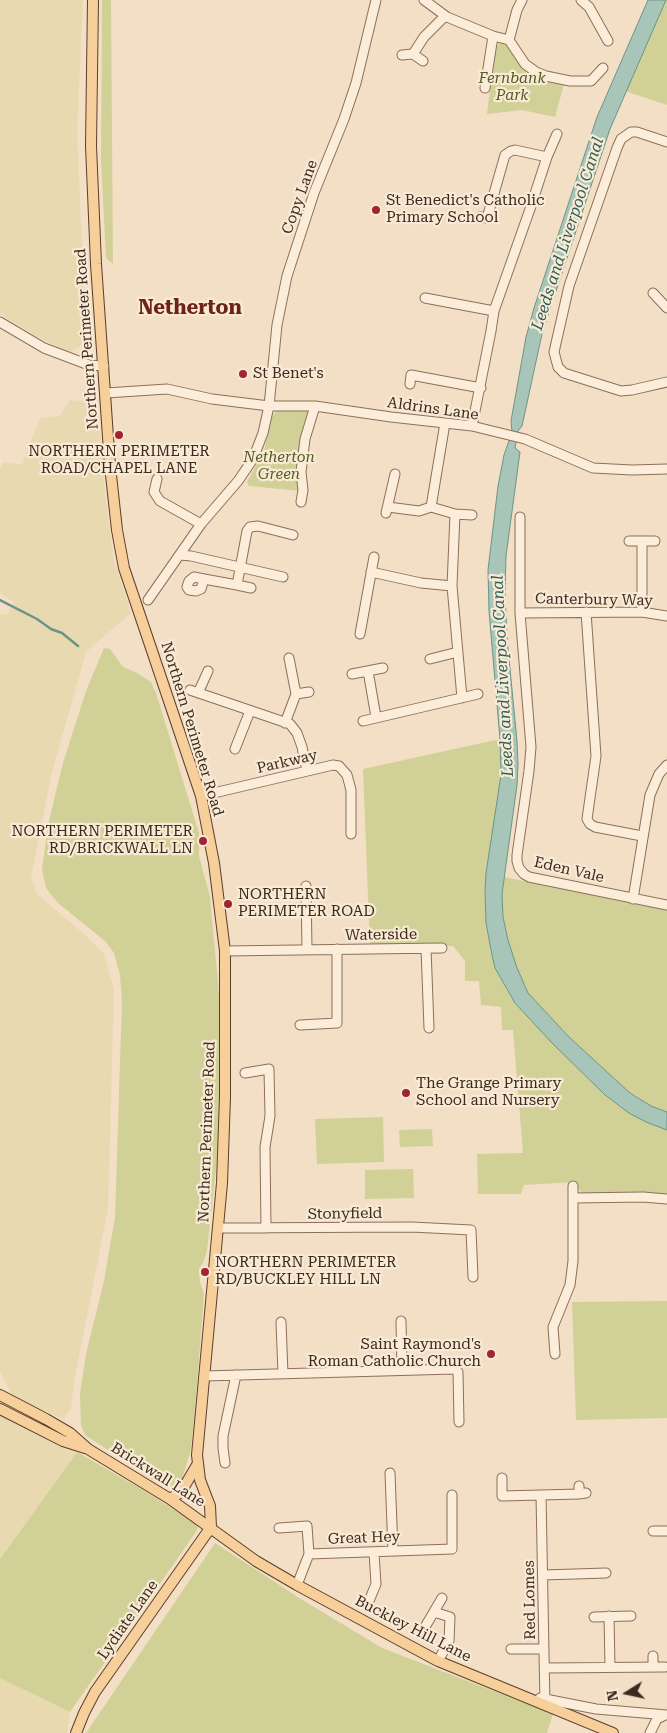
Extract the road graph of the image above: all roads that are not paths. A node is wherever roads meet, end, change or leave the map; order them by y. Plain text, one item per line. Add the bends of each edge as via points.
1 (93, 0) edge
2 (376, 0) edge
3 (424, 0) edge
4 (522, 0) edge
5 (581, 0) edge
6 (445, 16) junction
7 (493, 36) junction
8 (509, 40) junction
9 (608, 41) dead end
10 (413, 54) junction
11 (402, 55) dead end
12 (423, 61) dead end
13 (603, 68) dead end
14 (485, 88) dead end
15 (557, 134) dead end
16 (667, 142) edge
17 (547, 157) junction
18 (480, 216) dead end
19 (653, 294) dead end
20 (424, 298) dead end
21 (667, 308) edge
22 (494, 311) junction
23 (0, 322) edge
24 (104, 366) junction
25 (667, 382) edge
26 (410, 384) dead end
27 (481, 388) junction
28 (106, 392) junction
29 (269, 406) junction
30 (315, 406) junction
31 (446, 423) junction
32 (472, 426) junction
33 (667, 469) edge
34 (395, 474) dead end
35 (157, 480) dead end
36 (301, 502) dead end
37 (432, 507) junction
38 (455, 514) junction
39 (472, 516) dead end
40 (520, 517) dead end
41 (201, 524) junction
42 (292, 535) dead end
43 (628, 540) dead end
44 (642, 541) junction
45 (655, 541) dead end
46 (180, 556) junction
47 (374, 557) dead end
48 (241, 567) junction
49 (371, 572) junction
50 (283, 577) dead end
51 (204, 579) dead end
52 (237, 585) junction
53 (452, 586) junction
54 (251, 588) dead end
55 (148, 600) dead end
56 (520, 612) junction
57 (586, 612) junction
58 (642, 612) junction
59 (667, 616) edge
60 (360, 634) dead end
61 (458, 652) junction
62 (289, 658) dead end
63 (430, 659) dead end
64 (383, 668) dead end
65 (208, 671) dead end
66 (368, 671) junction
67 (352, 674) dead end
68 (309, 692) dead end
69 (296, 694) junction
70 (478, 694) dead end
71 (462, 698) junction
72 (250, 711) junction
73 (376, 717) junction
74 (362, 721) dead end
75 (285, 723) junction
76 (235, 749) dead end
77 (667, 765) edge
78 (307, 771) junction
79 (201, 796) junction
80 (351, 834) dead end
81 (642, 836) junction
82 (306, 886) dead end
83 (633, 898) junction
84 (667, 905) edge
85 (426, 948) junction
86 (442, 948) dead end
87 (337, 949) junction
88 (308, 950) junction
89 (225, 951) junction
90 (300, 1025) dead end
91 (429, 1028) dead end
92 (245, 1072) dead end
93 (574, 1186) dead end
94 (574, 1198) junction
95 (667, 1199) edge
96 (218, 1228) junction
97 (266, 1228) junction
98 (473, 1277) dead end
99 (401, 1320) dead end
100 (281, 1322) dead end
101 (555, 1354) dead end
102 (402, 1370) junction
103 (283, 1374) junction
104 (236, 1375) junction
105 (204, 1376) junction
106 (0, 1396) edge
107 (0, 1409) edge
108 (459, 1422) dead end
109 (88, 1449) junction
110 (225, 1463) dead end
111 (197, 1464) junction
112 (390, 1473) dead end
113 (502, 1478) dead end
114 (581, 1491) dead end
115 (452, 1495) dead end
116 (540, 1495) junction
117 (170, 1499) junction
118 (211, 1527) junction
119 (279, 1528) dead end
120 (653, 1531) dead end
121 (667, 1531) edge
122 (393, 1551) junction
123 (374, 1552) junction
124 (309, 1554) junction
125 (606, 1573) dead end
126 (543, 1575) junction
127 (297, 1585) junction
128 (442, 1598) dead end
129 (369, 1601) dead end
130 (434, 1612) junction
131 (594, 1616) dead end
132 (609, 1616) junction
133 (631, 1616) dead end
134 (426, 1627) dead end
135 (512, 1649) dead end
136 (544, 1649) junction
137 (653, 1656) dead end
138 (438, 1660) junction
139 (665, 1666) dead end
140 (610, 1667) junction
141 (653, 1667) junction
142 (545, 1668) junction
143 (545, 1702) junction
144 (666, 1715) edge
145 (76, 1733) edge
146 (613, 1733) edge
147 (650, 1733) edge

1 - 24 main road, Northern Perimeter Road via 92,146
2 - 29 street, Copy Lane via 356,83 314,193 287,276 277,325
3 - 6 street
4 - 8 street
5 - 9 street via 589,7
6 - 7 street
6 - 10 street via 424,37
7 - 8 street
7 - 14 street
8 - 13 street via 525,64 540,74 593,85
10 - 11 street
10 - 12 street
15 - 17 street
16 - 25 street via 637,132 626,134 621,139 569,286 554,352 558,367 564,373 621,390
17 - 18 street via 510,150 505,156 487,218
17 - 22 street
19 - 21 street via 657,304
20 - 22 street
22 - 27 street
23 - 24 street via 67,358
24 - 28 main road, Northern Perimeter Road
26 - 27 street via 411,375
27 - 32 street
28 - 29 street via 167,389
28 - 79 main road, Northern Perimeter Road via 110,466 124,568
29 - 30 street
29 - 41 street via 253,459
30 - 31 street, Aldrins Lane
30 - 36 street via 305,439
31 - 32 street, Aldrins Lane
31 - 37 street
32 - 33 street, Aldrins Lane via 525,439 593,468
34 - 37 street via 387,510 419,511
35 - 41 street via 154,492 160,501
37 - 38 street
38 - 39 street
38 - 53 street
40 - 56 street, Eden Vale
41 - 46 street
42 - 48 street via 258,526 250,528
43 - 44 street
44 - 45 street
44 - 58 street
46 - 48 street
46 - 55 street
47 - 49 street
48 - 50 street
48 - 52 street
49 - 53 street
49 - 60 street
51 - 52 street
52 - 54 street
53 - 61 street
56 - 57 street, Canterbury Way
56 - 83 street, Eden Vale via 532,747 517,855 519,868 529,877
57 - 58 street, Canterbury Way
57 - 81 street via 596,756 587,819 595,827
58 - 59 street, Canterbury Way
61 - 63 street
61 - 71 street
62 - 69 street
64 - 66 street
65 - 72 street via 194,691
66 - 67 street
66 - 73 street
68 - 69 street
69 - 75 street
70 - 71 street
71 - 73 street
72 - 75 street
72 - 76 street
73 - 74 street
75 - 78 street via 298,733
77 - 81 street via 659,774 650,795
78 - 79 street, Parkway
78 - 80 street, Parkway via 333,765 339,766 347,775 351,790
79 - 89 main road, Northern Perimeter Road via 214,863
81 - 83 street
82 - 88 street
83 - 84 street, Eden Vale
85 - 86 street, Waterside
85 - 87 street, Waterside
85 - 91 street, Waterside
87 - 88 street, Waterside
87 - 90 street, Waterside via 337,1023
88 - 89 street, Waterside
89 - 96 main road, Northern Perimeter Road via 225,1097
92 - 97 street via 268,1069 270,1116 265,1147
93 - 94 street
94 - 95 street
94 - 101 street via 573,1261 570,1285 554,1327
96 - 97 street, Stonyfield
96 - 105 main road, Northern Perimeter Road
97 - 98 street, Stonyfield via 471,1230
99 - 102 street
100 - 103 street
102 - 103 street
102 - 108 street via 454,1369 458,1372
103 - 104 street
104 - 105 street
104 - 110 street via 223,1436
105 - 111 main road, Northern Perimeter Road
106 - 109 main road, Brickwall Lane via 70,1433
107 - 109 main road, Brickwall Lane via 63,1441
109 - 117 main road, Brickwall Lane
111 - 117 main road via 181,1492
111 - 118 main road, Northern Perimeter Road via 210,1506
112 - 122 street
113 - 116 street via 502,1496
114 - 116 street
115 - 122 street, Great Hey via 452,1549
116 - 126 street, Red Lomes
117 - 118 main road, Brickwall Lane
118 - 127 main road, Buckley Hill Lane via 256,1561
118 - 145 main road, Lydiate Lane via 95,1692
119 - 124 street via 307,1526
120 - 121 street
122 - 123 street, Great Hey
123 - 124 street, Great Hey
123 - 129 street via 374,1590
124 - 127 street, Great Hey
125 - 126 street
126 - 136 street, Red Lomes
127 - 138 main road, Buckley Hill Lane
128 - 130 street
130 - 134 street
130 - 138 street via 450,1617 450,1641
131 - 132 street
132 - 133 street
132 - 140 street
135 - 136 street
136 - 142 street, Red Lomes
137 - 141 street
138 - 143 main road, Buckley Hill Lane
139 - 141 street
140 - 141 street
140 - 142 street
142 - 143 street, Red Lomes
143 - 144 street
143 - 146 main road, Buckley Hill Lane
144 - 147 street via 657,1719

